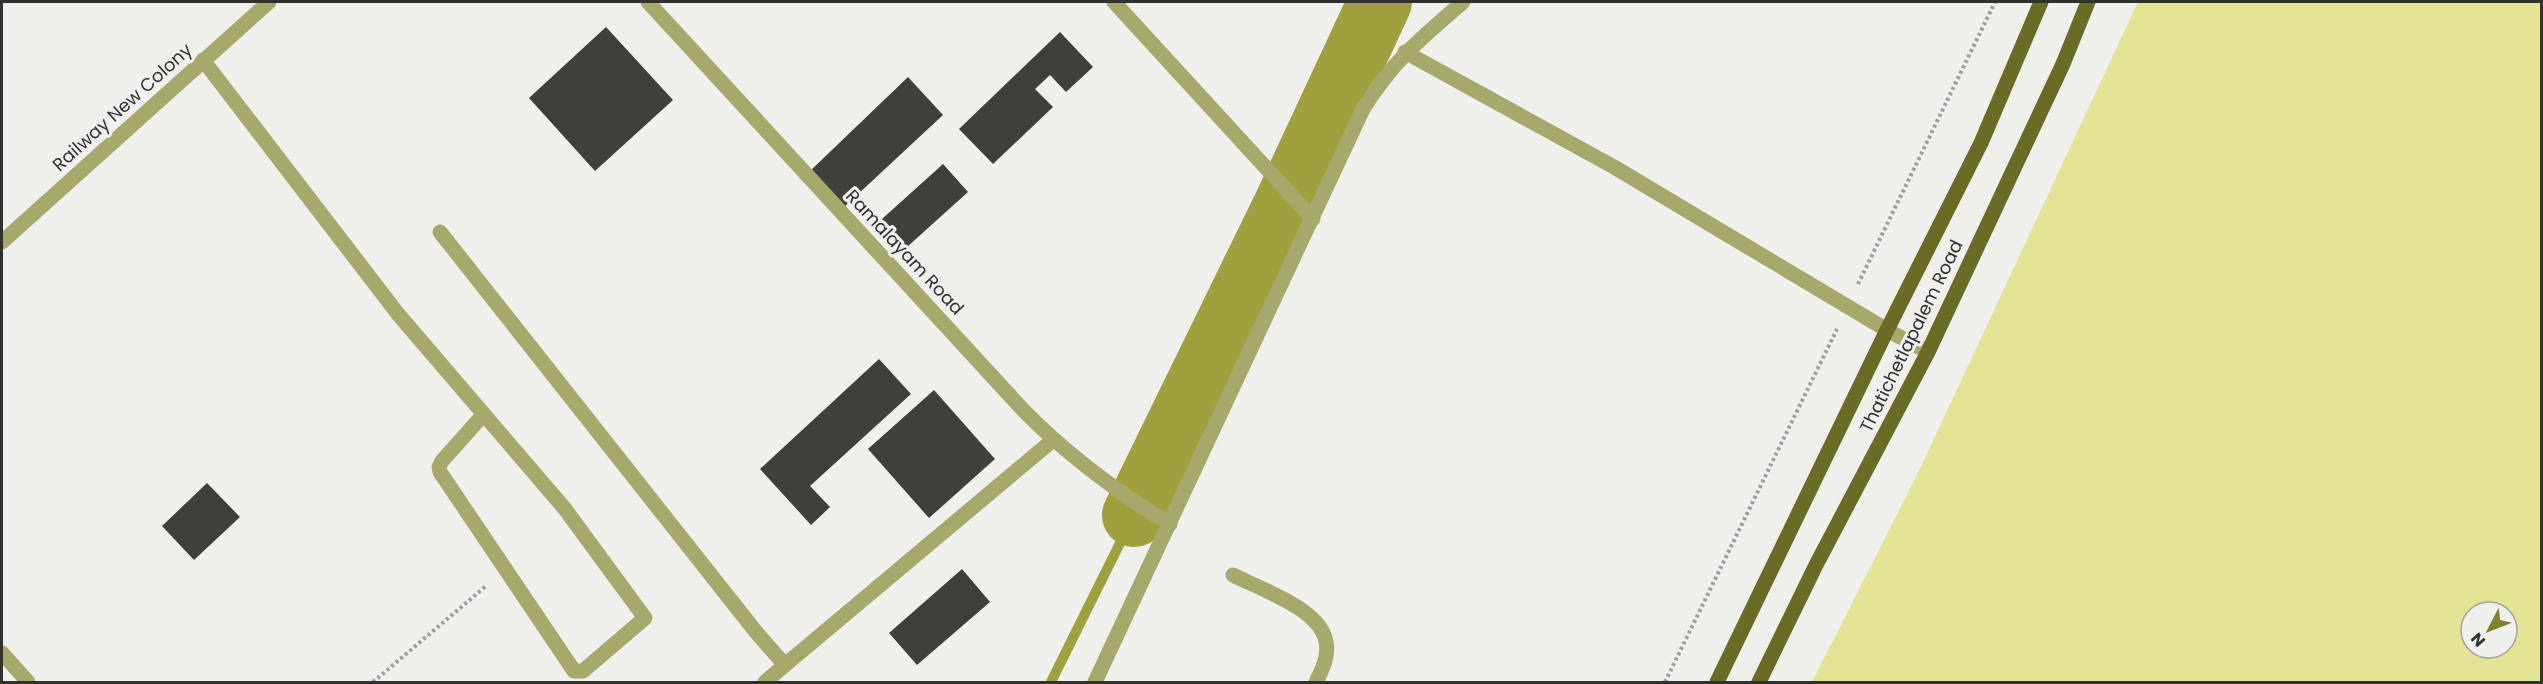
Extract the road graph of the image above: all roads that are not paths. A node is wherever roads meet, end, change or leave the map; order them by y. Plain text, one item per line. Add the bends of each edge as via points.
1 (269, 2) edge
2 (648, 2) edge
3 (1114, 2) edge
4 (1463, 2) edge
5 (2041, 2) edge
6 (2088, 2) edge
7 (1405, 52) junction
8 (203, 60) junction
9 (1313, 219) junction
10 (440, 232) dead end
11 (2, 242) edge
12 (1887, 330) junction
13 (1928, 352) junction
14 (483, 415) junction
15 (1053, 440) junction
16 (1170, 524) junction
17 (1233, 575) dead end
18 (2, 653) edge
19 (785, 665) junction
20 (28, 682) edge
21 (765, 682) edge
22 (1095, 682) edge
23 (1316, 682) edge
24 (1717, 682) edge
25 (1759, 682) edge

1 - 8 street, Railway New Colony
2 - 15 street, Ramalayam Road
3 - 9 street
4 - 7 street
5 - 12 main road, Thatichetlapalem Road via 1981,143
6 - 13 main road, Thatichetlapalem Road via 2063,64
7 - 9 street via 1381,79 1364,109
7 - 12 street via 1614,167
8 - 11 street, Railway New Colony
8 - 14 street via 398,314
9 - 16 street
10 - 19 street
12 - 13 street
12 - 24 main road, Thatichetlapalem Road
13 - 25 main road, Thatichetlapalem Road
14 - 14 street via 565,509 645,618 582,671 574,671 439,467
15 - 16 street, Ramalayam Road via 1128,499
15 - 19 street
16 - 22 street
17 - 23 street via 1296,606 1317,622 1326,641 1326,663
18 - 20 street
19 - 21 street

